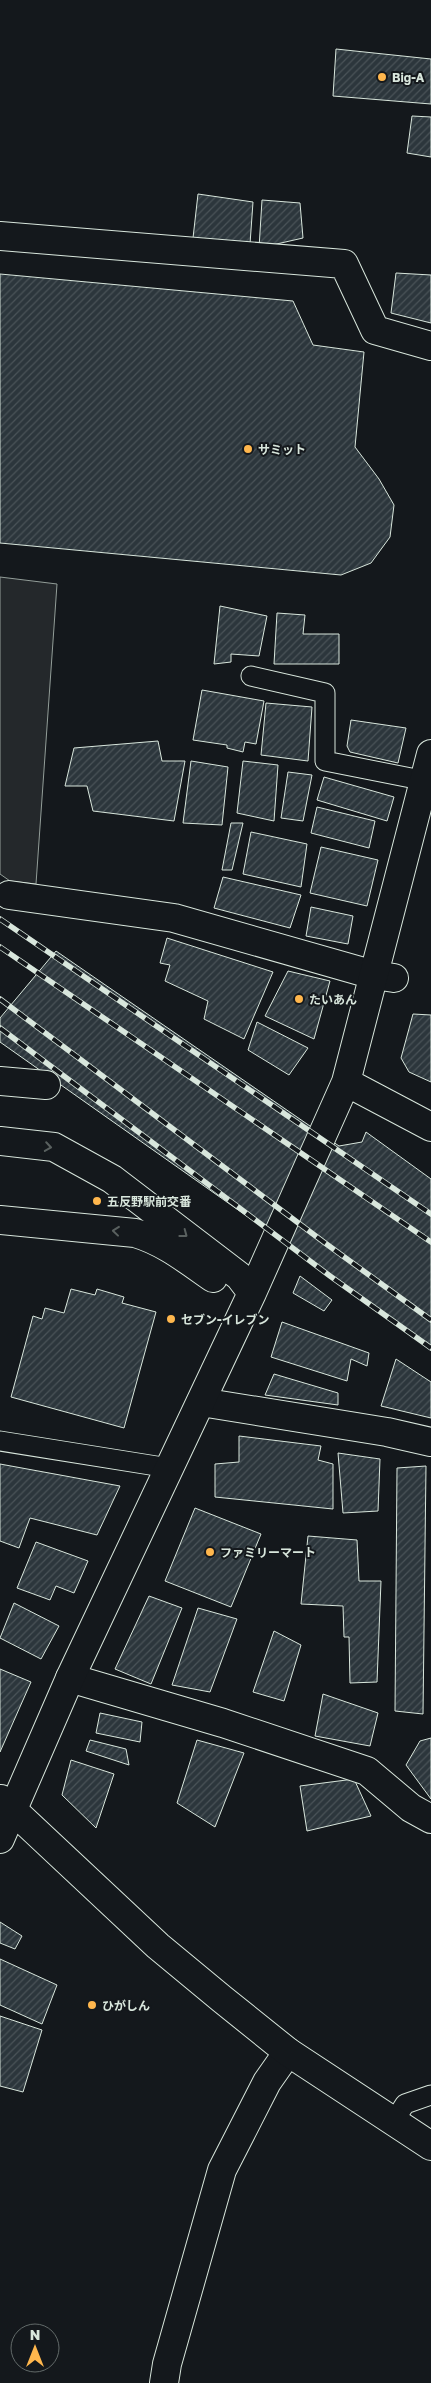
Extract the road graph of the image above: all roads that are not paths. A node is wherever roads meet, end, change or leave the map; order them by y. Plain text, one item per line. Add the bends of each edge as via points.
1 (0, 236) edge
2 (431, 346) edge
3 (252, 676) dead end
4 (431, 754) edge
5 (428, 781) edge
6 (9, 895) dead end
7 (384, 976) junction
8 (0, 1081) edge
9 (346, 1082) junction
10 (46, 1085) dead end
11 (431, 1127) edge
12 (0, 1141) edge
13 (0, 1220) edge
14 (252, 1293) junction
15 (201, 1402) junction
16 (0, 1441) edge
17 (431, 1442) edge
18 (169, 1468) junction
19 (70, 1678) junction
20 (7, 1804) edge
21 (431, 1819) edge
22 (0, 1839) edge
23 (288, 2052) junction
24 (431, 2095) edge
25 (394, 2121) junction
26 (431, 2146) edge
27 (164, 2383) edge

1 - 2 street via 344,264 375,330
3 - 5 lane via 325,693 325,761
4 - 5 street
5 - 7 street
6 - 7 street via 174,918
7 - 9 street
8 - 10 street
9 - 11 street
9 - 14 street
12 -> 14 street via 54,1147 94,1168 232,1270
14 -> 13 street via 234,1292 171,1248 135,1233
14 - 15 street
15 - 17 street
15 - 18 street
16 - 18 lane
18 - 19 street
19 - 20 street
19 - 21 street via 223,1723 367,1771 411,1808
20 - 22 street
20 - 23 street via 158,1946
23 - 25 street
23 - 27 street via 267,2082 222,2170
24 - 25 lane via 405,2104
25 - 26 street

